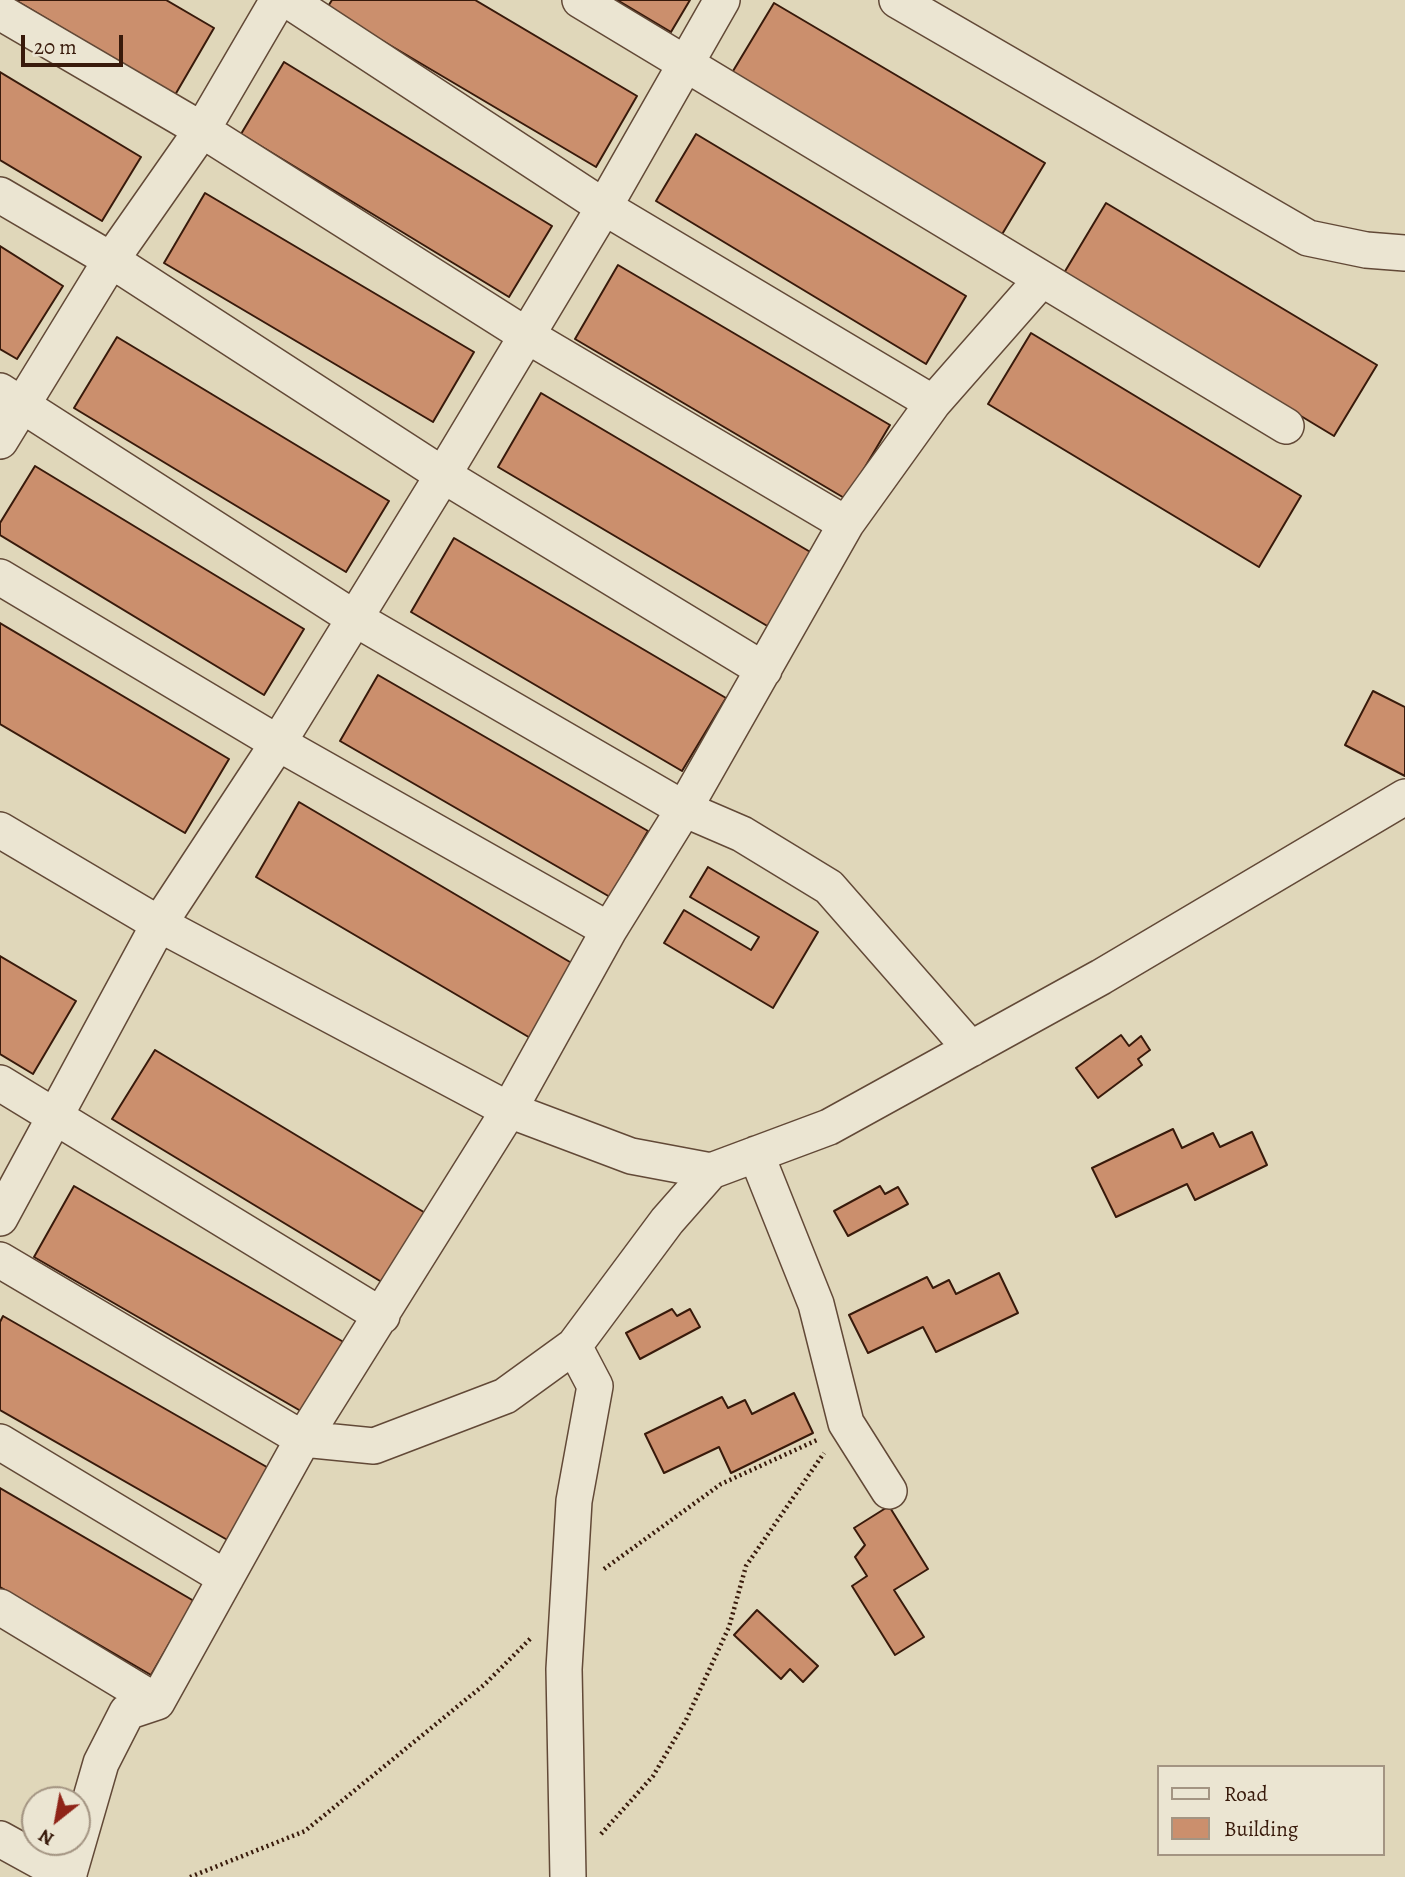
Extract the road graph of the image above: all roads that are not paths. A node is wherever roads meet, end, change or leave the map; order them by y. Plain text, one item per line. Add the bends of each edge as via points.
1 (278, 0) edge
2 (288, 0) edge
3 (580, 0) edge
4 (722, 0) edge
5 (897, 0) edge
6 (0, 12) edge
7 (687, 64) junction
8 (202, 130) junction
9 (0, 195) edge
10 (604, 207) junction
11 (1405, 253) edge
12 (111, 260) junction
13 (1042, 279) junction
14 (526, 335) junction
15 (10, 398) edge
16 (933, 403) junction
17 (1286, 426) dead end
18 (0, 440) edge
19 (443, 475) junction
20 (846, 524) junction
21 (0, 577) edge
22 (354, 618) junction
23 (764, 670) junction
24 (278, 743) junction
25 (1405, 797) edge
26 (684, 809) junction
27 (0, 830) edge
28 (159, 924) junction
29 (609, 930) junction
30 (971, 1049) junction
31 (0, 1083) edge
32 (509, 1110) junction
33 (57, 1117) junction
34 (756, 1154) junction
35 (711, 1171) junction
36 (0, 1219) edge
37 (0, 1260) edge
38 (382, 1316) junction
39 (573, 1346) junction
40 (303, 1439) junction
41 (0, 1442) edge
42 (890, 1491) dead end
43 (226, 1578) junction
44 (0, 1606) edge
45 (157, 1702) junction
46 (0, 1839) edge
47 (69, 1877) edge
48 (568, 1877) edge

1 - 8 street
2 - 10 street
3 - 7 street
4 - 7 street
5 - 11 street via 1308,238
6 - 8 street
7 - 10 street
7 - 13 street
8 - 12 street
8 - 14 street
9 - 12 street
10 - 14 street
10 - 16 street
12 - 15 street
12 - 19 street
13 - 16 street
13 - 17 street
14 - 19 street
14 - 20 street
15 - 18 street
15 - 22 street
16 - 20 street
19 - 22 street
19 - 23 street
20 - 23 street
21 - 24 street
22 - 24 street
22 - 26 street
23 - 26 street
24 - 28 street
24 - 29 street
25 - 30 street
26 - 29 street
26 - 30 street via 742,834 829,887
27 - 28 street
28 - 32 street
28 - 33 street
29 - 32 street
30 - 34 street via 829,1127
31 - 33 street
32 - 35 street via 631,1156
32 - 38 street
33 - 36 street
33 - 38 street
34 - 35 street
34 - 42 street via 816,1304 846,1423
35 - 39 street via 667,1221
37 - 40 street
38 - 40 street
39 - 40 street via 505,1396 374,1446
39 - 48 street via 595,1387 574,1501 564,1669
40 - 43 street
41 - 43 street
43 - 45 street
44 - 45 street
45 - 47 street via 127,1712 101,1763
46 - 47 street

